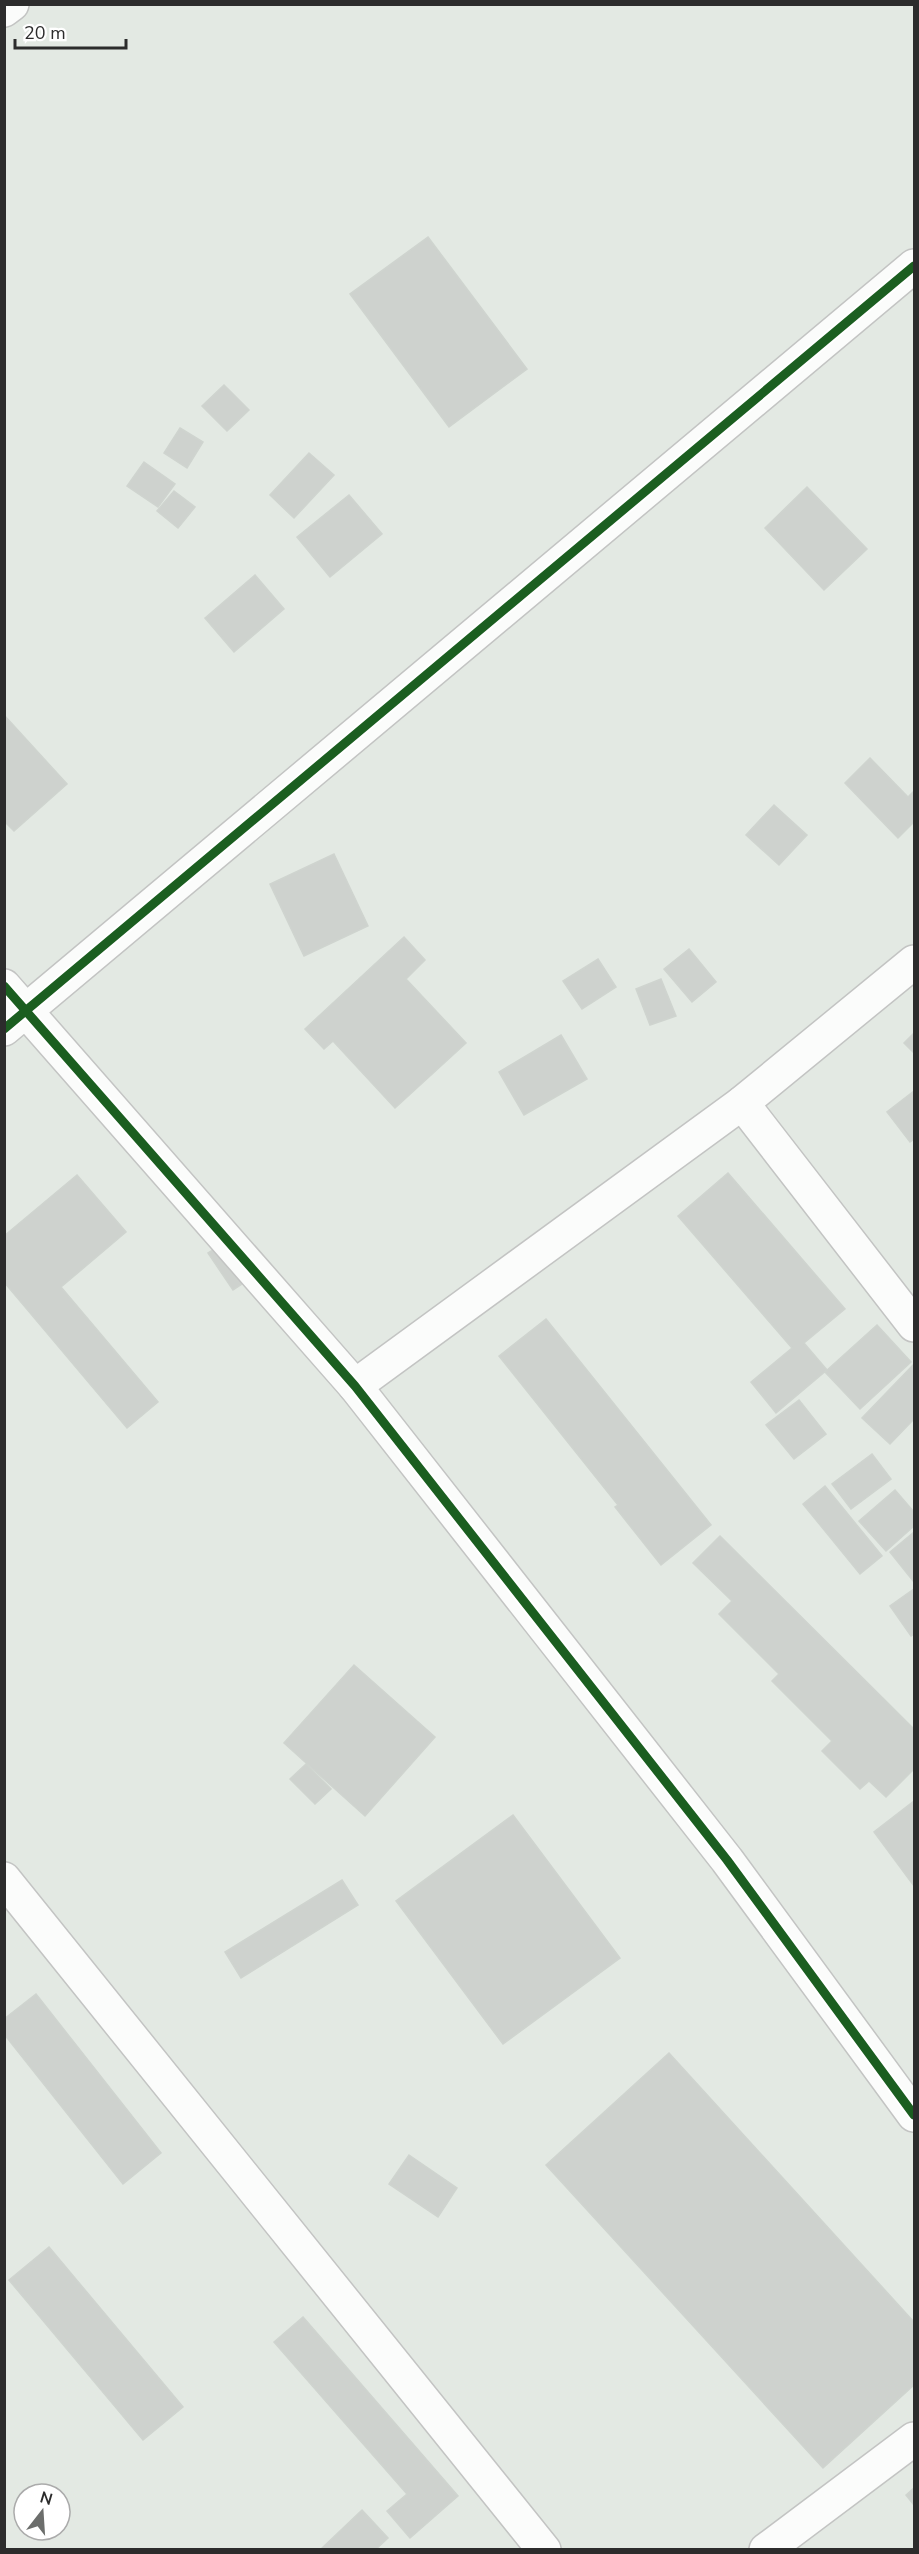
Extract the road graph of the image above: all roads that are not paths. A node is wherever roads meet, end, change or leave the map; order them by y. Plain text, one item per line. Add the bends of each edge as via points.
1 (12, 4) edge
2 (4, 10) edge
3 (915, 266) edge
4 (915, 962) edge
5 (4, 986) edge
6 (15, 1020) edge
7 (742, 1103) junction
8 (915, 1325) edge
9 (356, 1386) junction
10 (4, 1879) edge
11 (915, 2115) edge
12 (915, 2439) edge
13 (544, 2550) edge
14 (766, 2550) edge

1 - 2 street
3 - 6 street
4 - 7 street
5 - 6 street
6 - 9 street
7 - 8 street
7 - 9 street
9 - 11 street via 727,1860
10 - 13 street
12 - 14 street

